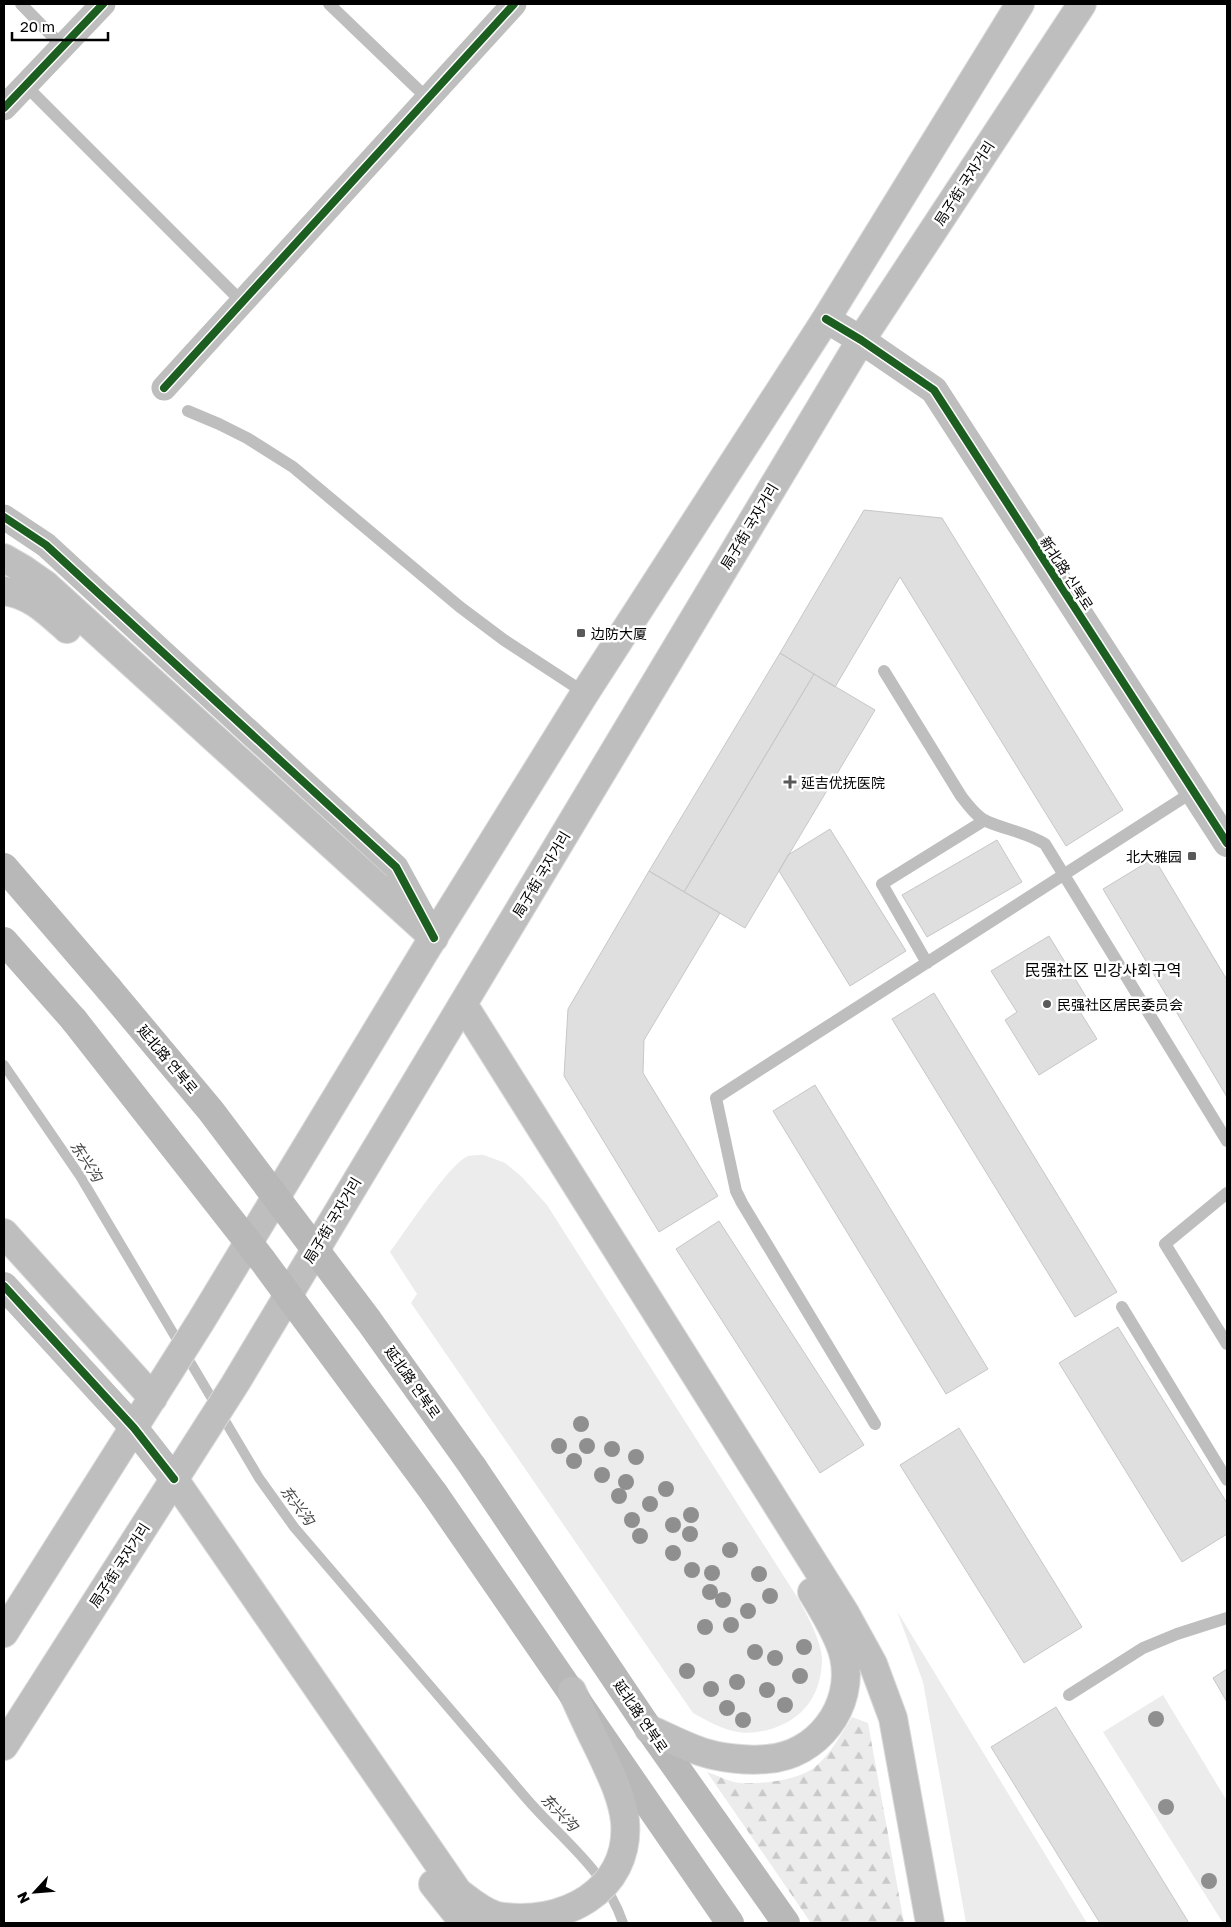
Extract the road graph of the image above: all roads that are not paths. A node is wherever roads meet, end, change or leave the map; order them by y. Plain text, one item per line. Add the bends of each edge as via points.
1 (21, 4) edge
2 (103, 4) edge
3 (329, 4) edge
4 (514, 4) edge
5 (1020, 4) edge
6 (1082, 4) edge
7 (62, 46) junction
8 (25, 86) junction
9 (428, 99) junction
10 (4, 108) edge
11 (242, 302) junction
12 (826, 319) junction
13 (861, 340) junction
14 (164, 388) dead end
15 (188, 412) dead end
16 (4, 517) edge
17 (4, 558) edge
18 (4, 591) edge
19 (884, 671) dead end
20 (585, 693) junction
21 (1194, 791) junction
22 (985, 820) junction
23 (1227, 843) edge
24 (4, 867) edge
25 (1064, 874) junction
26 (4, 941) edge
27 (430, 944) junction
28 (927, 963) junction
29 (459, 1010) junction
30 (1227, 1141) edge
31 (1227, 1193) edge
32 (4, 1233) edge
33 (4, 1286) edge
34 (1122, 1307) dead end
35 (1227, 1344) edge
36 (156, 1392) junction
37 (875, 1424) dead end
38 (134, 1428) junction
39 (174, 1479) junction
40 (1227, 1480) edge
41 (1227, 1618) edge
42 (4, 1633) edge
43 (572, 1691) junction
44 (1069, 1695) dead end
45 (649, 1729) junction
46 (4, 1746) edge
47 (539, 1922) edge
48 (464, 1923) edge
49 (730, 1923) edge
50 (786, 1923) edge
51 (930, 1923) edge

1 - 7 lane
2 - 7 street
3 - 9 lane
4 - 9 street
5 - 12 main road
6 - 13 main road, 局子街 국자거리
7 - 8 street
8 - 10 street
8 - 11 lane
9 - 11 street
11 - 14 street
12 - 13 main road, 新北路 신북로
12 - 20 main road
13 - 21 main road, 新北路 신북로 via 934,390
13 - 29 main road, 局子街 국자거리
15 - 20 lane via 247,438 293,467 460,607
16 - 27 street via 46,546 396,867
17 - 27 main road via 46,585
18 - 27 main road via 22,595 42,606
19 - 22 lane via 961,796
20 - 27 main road
21 - 23 main road, 新北路 신북로
21 - 25 lane
22 - 25 lane via 1045,844
22 - 28 lane via 882,884
24 - 45 main road, 延北路 연북로, bridge via 210,1111 370,1321
25 - 28 lane
25 - 30 lane
26 - 43 main road, bridge via 74,1020 263,1261 434,1493
27 - 36 main road
28 - 37 lane via 716,1098 736,1191
29 - 39 main road, 局子街 국자거리
29 - 45 main road via 817,1599 844,1655 844,1697 835,1717 819,1736 791,1754 767,1759 703,1752
29 - 51 main road via 845,1613 873,1664 893,1718
31 - 35 lane via 1165,1244
32 - 36 main road
33 - 38 main road
34 - 40 lane
36 - 38 main road
38 - 39 main road
38 - 42 main road
39 - 46 main road, 局子街 국자거리
39 - 47 main road via 458,1892 496,1916
39 - 48 main road via 219,1568 436,1887
41 - 44 lane via 1143,1648
43 - 47 main road via 615,1782 625,1840 619,1864 597,1894 566,1916
43 - 49 main road
45 - 50 main road, 延北路 연북로

